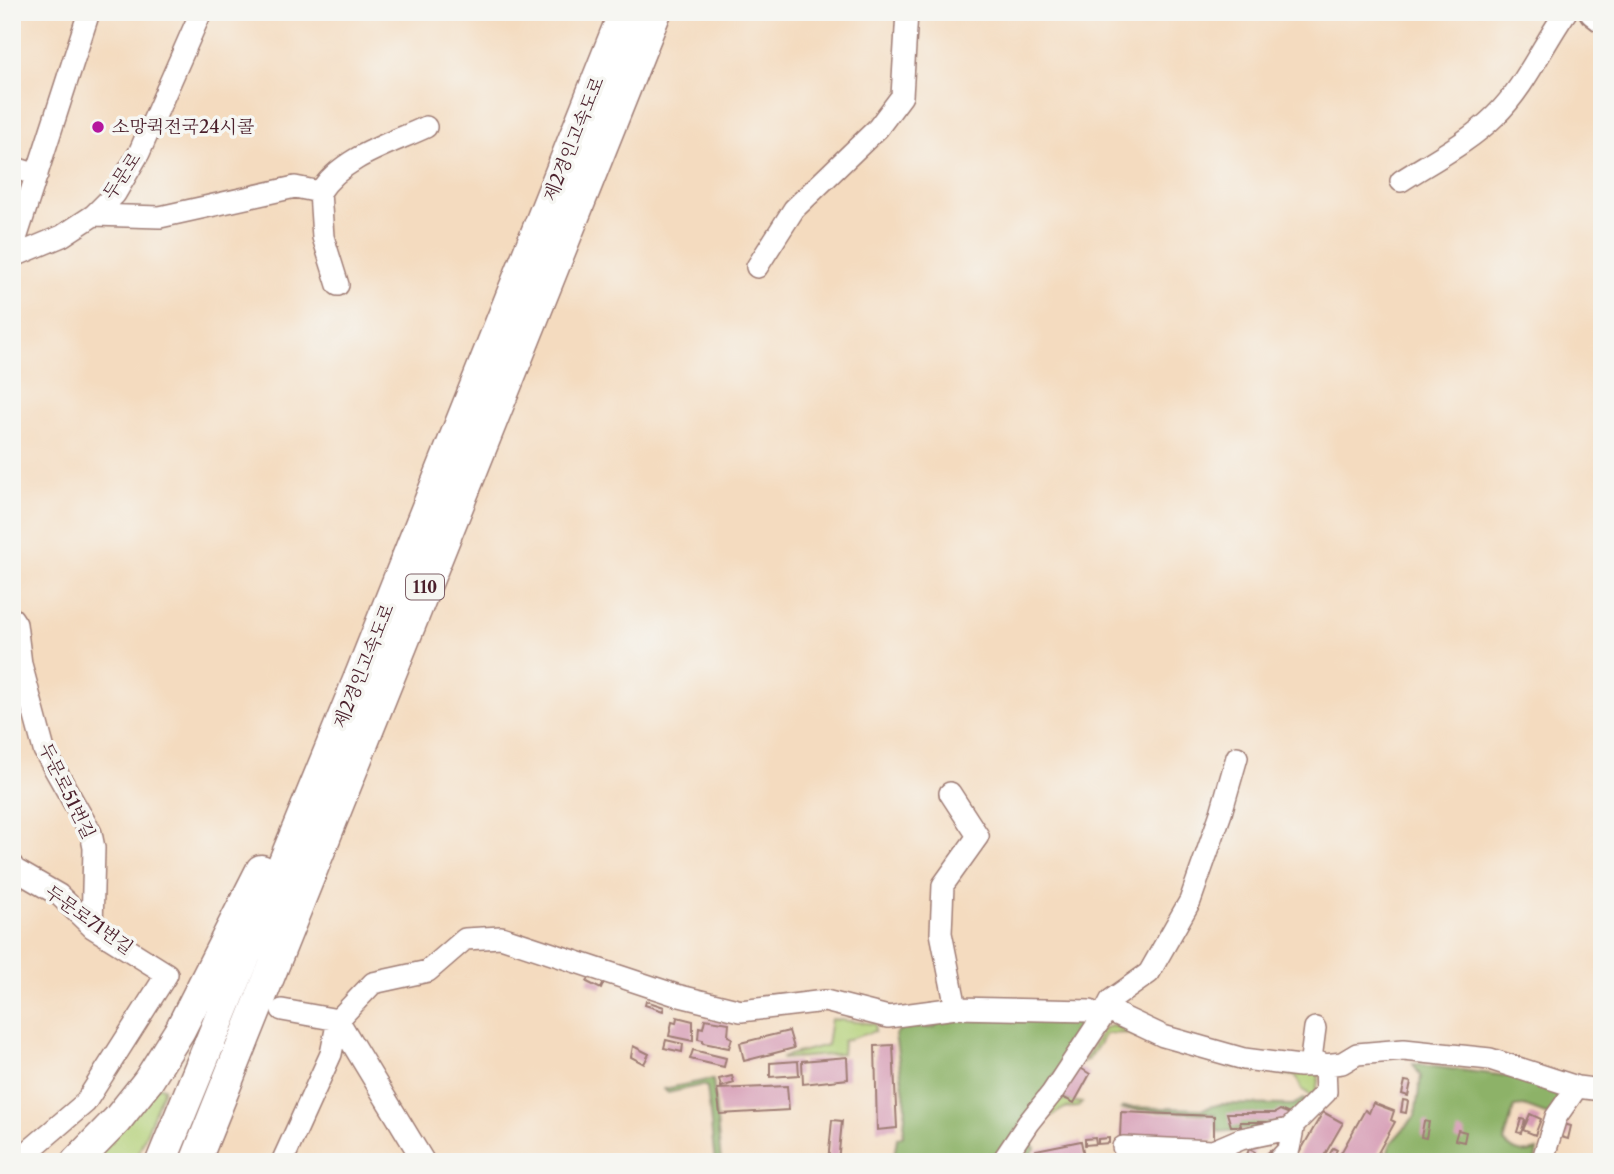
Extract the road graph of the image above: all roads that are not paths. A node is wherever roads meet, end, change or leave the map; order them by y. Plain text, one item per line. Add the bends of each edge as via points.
1 (89, 12) edge
2 (201, 12) edge
3 (624, 12) edge
4 (656, 12) edge
5 (907, 12) edge
6 (1566, 12) edge
7 (1593, 12) edge
8 (1602, 19) edge
9 (426, 127) dead end
10 (12, 167) edge
11 (37, 175) junction
12 (1401, 181) dead end
13 (320, 192) junction
14 (94, 215) junction
15 (12, 251) edge
16 (12, 257) edge
17 (757, 267) dead end
18 (338, 285) dead end
19 (12, 618) edge
20 (361, 673) junction
21 (1237, 757) dead end
22 (950, 793) dead end
23 (12, 865) edge
24 (92, 927) junction
25 (165, 973) junction
26 (191, 982) dead end
27 (956, 1008) junction
28 (282, 1010) dead end
29 (1103, 1014) junction
30 (338, 1020) junction
31 (1315, 1028) dead end
32 (1325, 1065) junction
33 (1577, 1087) junction
34 (1602, 1090) edge
35 (1294, 1124) junction
36 (1124, 1147) dead end
37 (16, 1162) edge
38 (76, 1162) edge
39 (161, 1162) edge
40 (195, 1162) edge
41 (282, 1162) edge
42 (424, 1162) edge
43 (1002, 1162) edge
44 (1277, 1162) edge
45 (1542, 1162) edge

1 - 11 street
2 - 14 street, 두문로 via 139,153 115,194
3 - 20 highway, 제2경인고속도로 / 110
4 - 40 highway, 제2경인고속도로 / 110
5 - 17 street via 902,96 878,128 794,209
6 - 12 street via 1526,78 1496,116
7 - 8 main road
9 - 13 street via 347,165 329,178
10 - 11 street
11 - 15 street
13 - 14 street via 295,187 160,217
13 - 18 street via 323,237
14 - 16 street, 두문로 via 62,236
19 - 24 street, 두문로51번길 via 44,750 91,833
20 - 38 highway via 180,1030 148,1081
20 - 39 highway, 제2경인고속도로 / 110
21 - 29 street via 1191,901 1149,973 1111,1000
22 - 27 street via 978,836 943,885 941,933
23 - 24 street, 두문로71번길 via 59,895
24 - 25 street, 두문로71번길
25 - 26 street, 두문로71번길
25 - 37 street via 85,1103
27 - 29 street
27 - 30 street via 888,1017 825,1001 741,1011 676,995 501,937 465,939 428,971 373,983
28 - 30 street
29 - 32 street via 1244,1059
29 - 43 street
30 - 41 street via 331,1054
30 - 42 street
31 - 32 street via 1311,1059
32 - 33 street via 1342,1063 1357,1054 1404,1050 1490,1059
32 - 35 street via 1326,1092
33 - 34 street
33 - 45 street via 1556,1117
35 - 36 street via 1213,1151
35 - 44 street via 1289,1149

